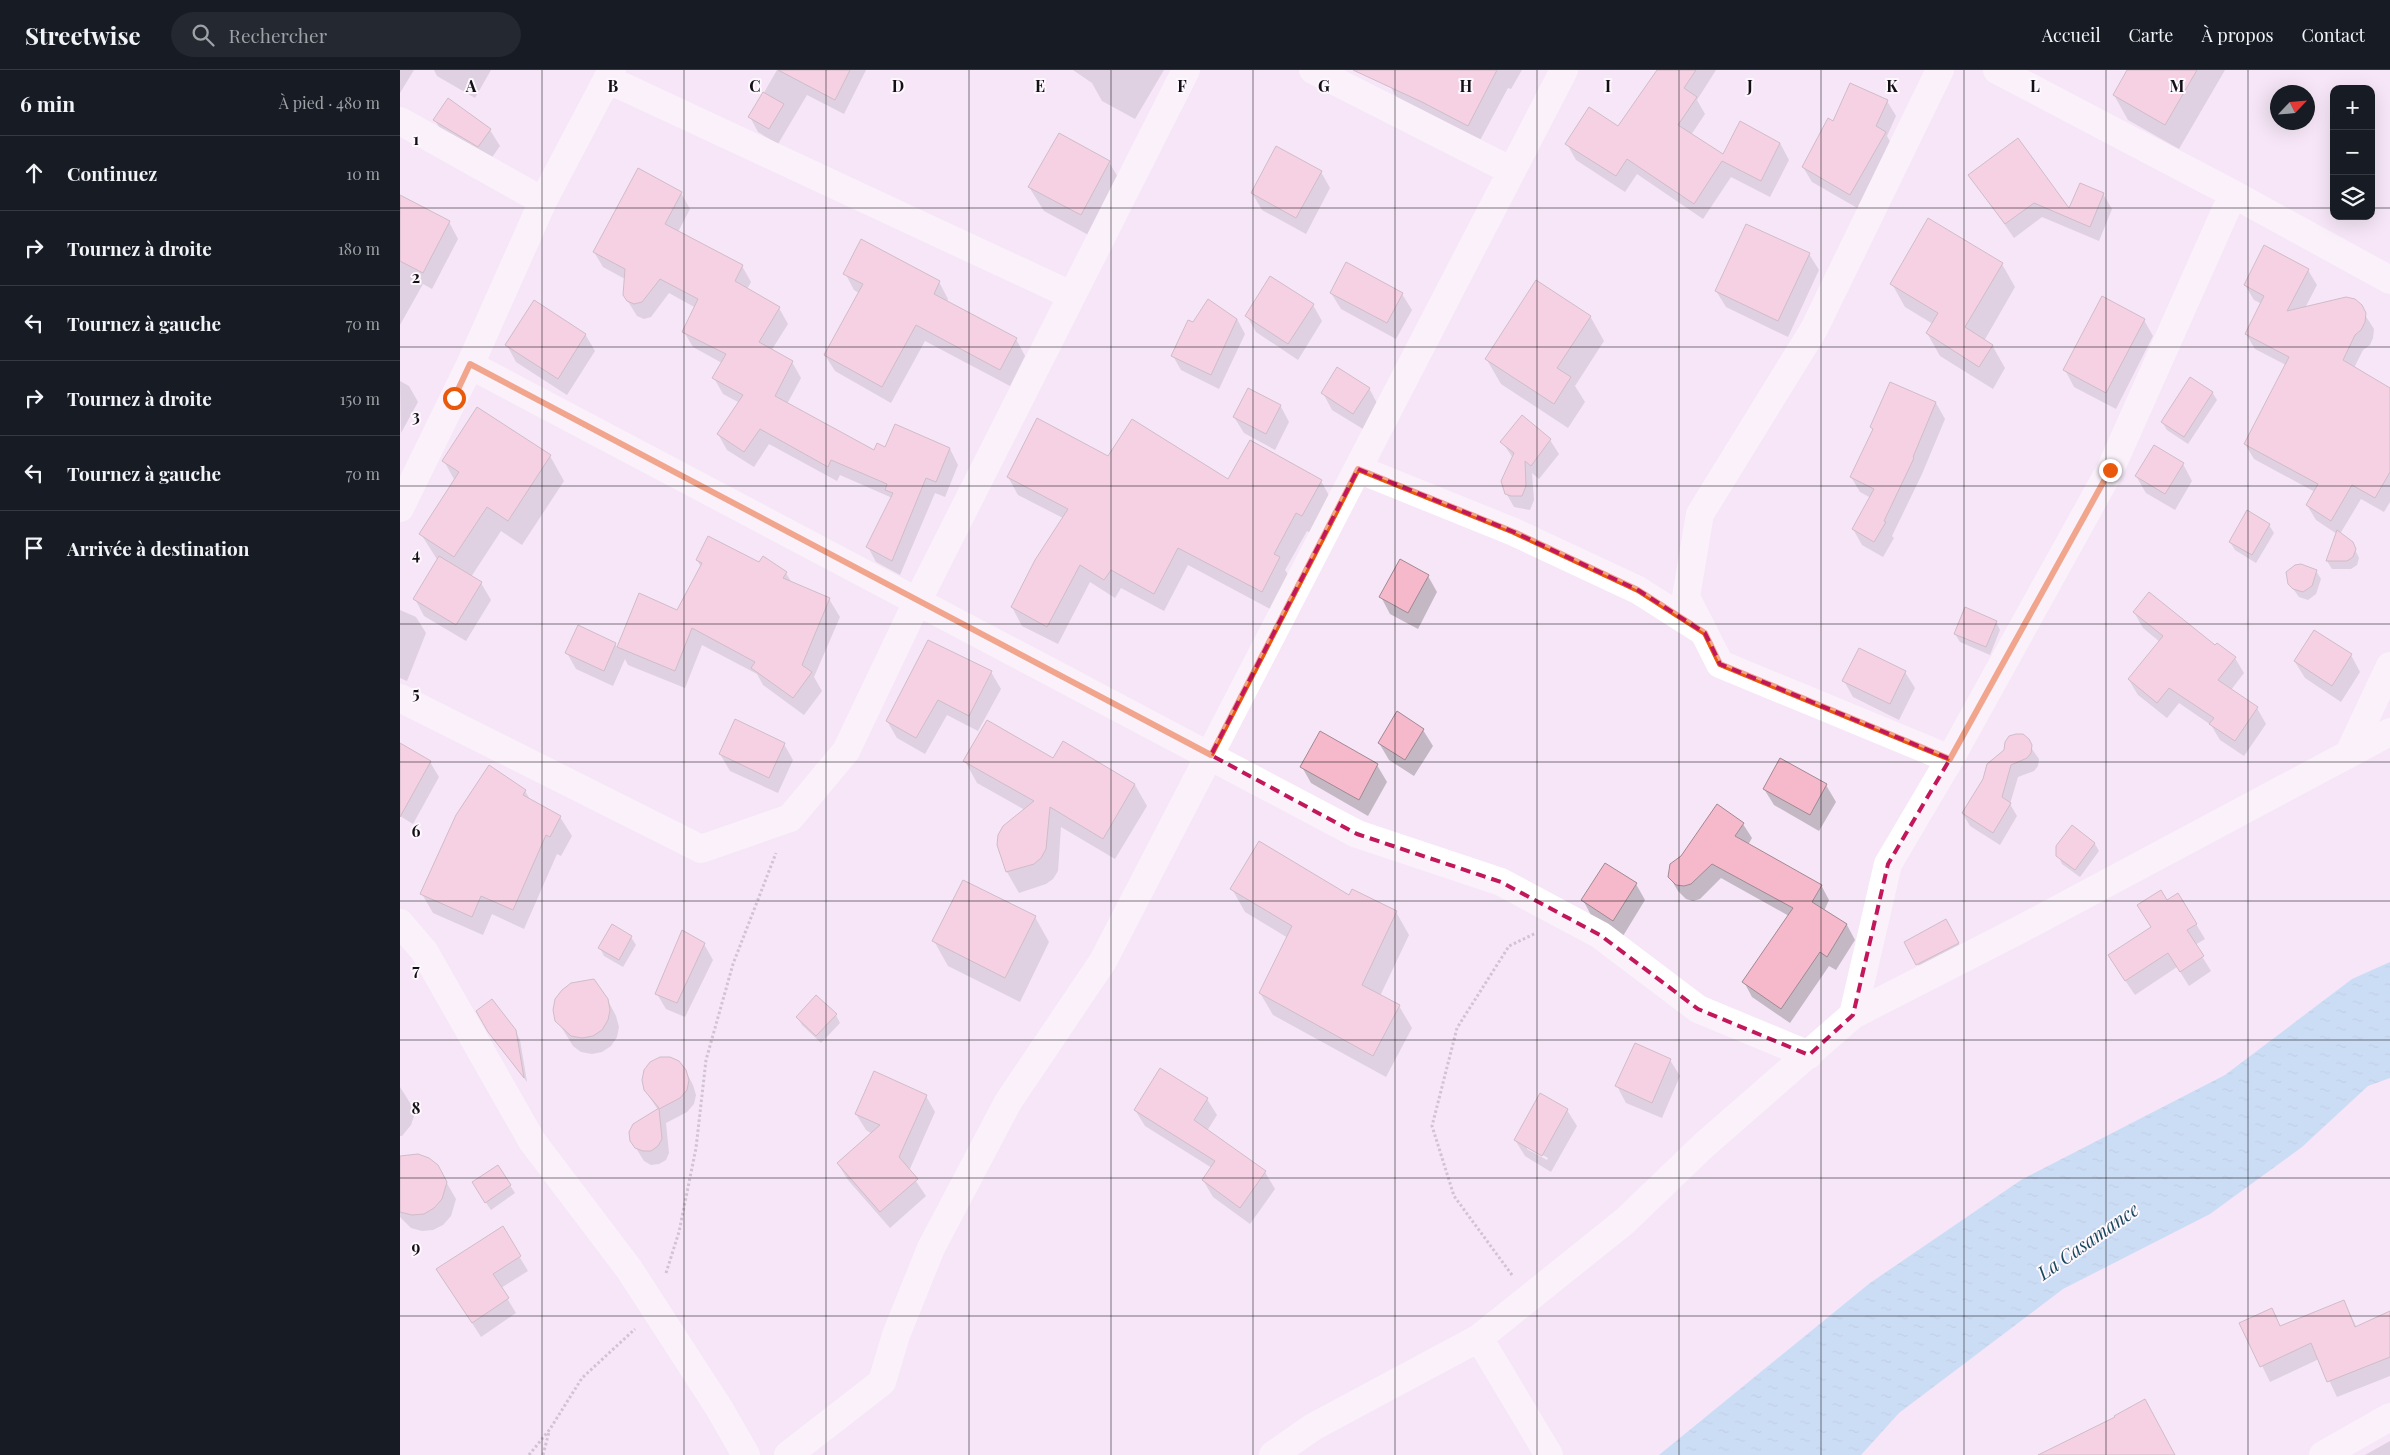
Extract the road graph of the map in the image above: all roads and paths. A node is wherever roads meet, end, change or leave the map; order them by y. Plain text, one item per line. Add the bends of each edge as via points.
1 (1186, 70) edge
2 (1313, 70) edge
3 (1564, 70) edge
4 (1940, 70) edge
5 (1997, 70) edge
6 (610, 74) edge
7 (400, 121) edge
8 (1510, 170) junction
9 (2233, 194) junction
10 (543, 201) junction
11 (2390, 280) edge
12 (1071, 295) junction
13 (470, 364) junction
14 (1358, 469) junction
15 (400, 508) edge
16 (917, 602) junction
17 (1705, 633) junction
18 (2390, 666) edge
19 (400, 698) edge
20 (2390, 732) edge
21 (2349, 753) junction
22 (1211, 755) junction
23 (1950, 759) junction
24 (790, 818) junction
25 (400, 923) edge
26 (1544, 930) dead end
27 (1853, 1015) junction
28 (1809, 1055) junction
29 (1529, 1297) junction
30 (655, 1310) junction
31 (1479, 1338) junction
32 (2390, 1417) edge
33 (550, 1429) junction
34 (529, 1455) edge
35 (543, 1455) edge
36 (746, 1455) edge
37 (788, 1455) edge
38 (1273, 1455) edge
39 (1549, 1455) edge
40 (2323, 1455) edge

1 - 12 street
2 - 8 street
3 - 8 street
4 - 17 street via 1814,329 1700,514 1686,597
5 - 9 street
6 - 10 street
6 - 12 street
7 - 10 street
8 - 14 street
9 - 11 street
9 - 23 street via 2110,470
10 - 13 street
12 - 16 street
13 - 15 street
13 - 16 street
14 - 17 street via 1514,532 1594,569 1638,590
14 - 22 street
16 - 22 street
16 - 24 street via 846,751
17 - 23 street via 1720,664
18 - 21 street
19 - 24 street via 701,848
20 - 21 street
21 - 27 street
22 - 28 street via 1357,834 1501,882 1600,935 1698,1009
22 - 37 street via 1103,961 1008,1102 935,1239 896,1335 882,1382
23 - 27 street via 1888,864
24 - 30 path via 733,964 709,1052 679,1232
25 - 30 street via 424,951 532,1141 629,1269
26 - 29 path via 1509,946 1457,1028 1432,1126 1454,1196
27 - 28 street
28 - 29 street via 1703,1146 1625,1221
29 - 31 street
30 - 33 path via 582,1378
30 - 36 street
31 - 38 street via 1313,1427
31 - 39 street
32 - 40 street
33 - 34 path
33 - 35 path

